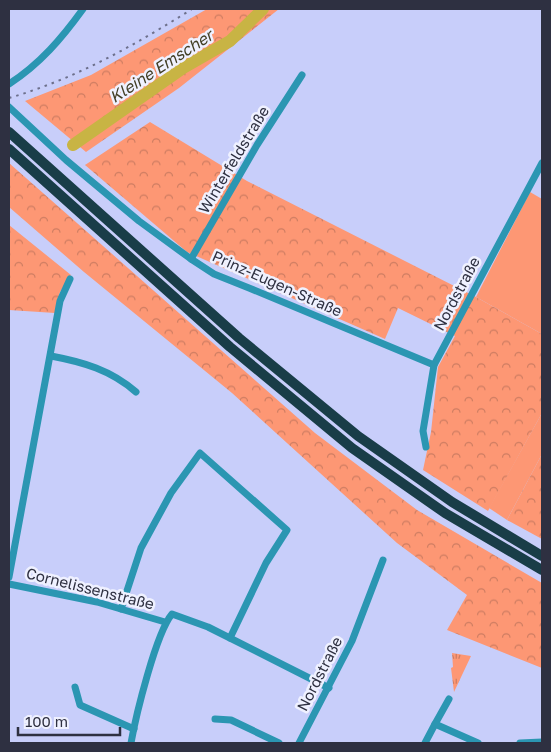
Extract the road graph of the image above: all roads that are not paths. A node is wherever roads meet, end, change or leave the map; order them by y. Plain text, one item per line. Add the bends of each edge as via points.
1 (83, 9) edge
2 (302, 75) dead end
3 (9, 84) edge
4 (9, 107) edge
5 (9, 132) edge
6 (9, 149) edge
7 (542, 163) edge
8 (191, 259) junction
9 (70, 280) dead end
10 (51, 356) junction
11 (434, 365) junction
12 (136, 392) dead end
13 (426, 447) dead end
14 (542, 556) edge
15 (383, 560) dead end
16 (542, 570) edge
17 (9, 577) edge
18 (9, 584) edge
19 (120, 609) junction
20 (165, 622) junction
21 (230, 638) junction
22 (74, 687) dead end
23 (329, 688) junction
24 (449, 699) dead end
25 (215, 719) dead end
26 (435, 724) junction
27 (134, 729) junction
28 (542, 742) edge
29 (132, 743) edge
30 (279, 743) edge
31 (299, 743) edge
32 (425, 743) edge
33 (478, 743) edge
34 (520, 743) edge

1 - 3 street via 48,53
2 - 8 street, Winterfeldstraße
4 - 8 street, Prinz-Eugen-Straße via 139,221
5 - 14 highway via 239,338 358,436 452,502
6 - 16 highway via 237,353 352,448 445,514
7 - 11 street, Nordstraße
8 - 11 street, Prinz-Eugen-Straße via 214,274
9 - 10 street via 60,301
10 - 12 street via 86,363 120,378
10 - 17 street
11 - 13 street, Nordstraße via 423,431
15 - 23 street, Nordstraße via 352,641
18 - 19 street, Cornelissenstraße
19 - 20 street, Cornelissenstraße
19 - 21 street via 141,548 171,494 200,453 288,530 266,563
20 - 21 street, Cornelissenstraße via 172,614
20 - 27 street
21 - 23 street, Cornelissenstraße
22 - 27 street via 80,705
23 - 31 street, Nordstraße
24 - 26 street
25 - 30 street via 231,720
26 - 32 street
26 - 33 street
27 - 29 street
28 - 34 street

